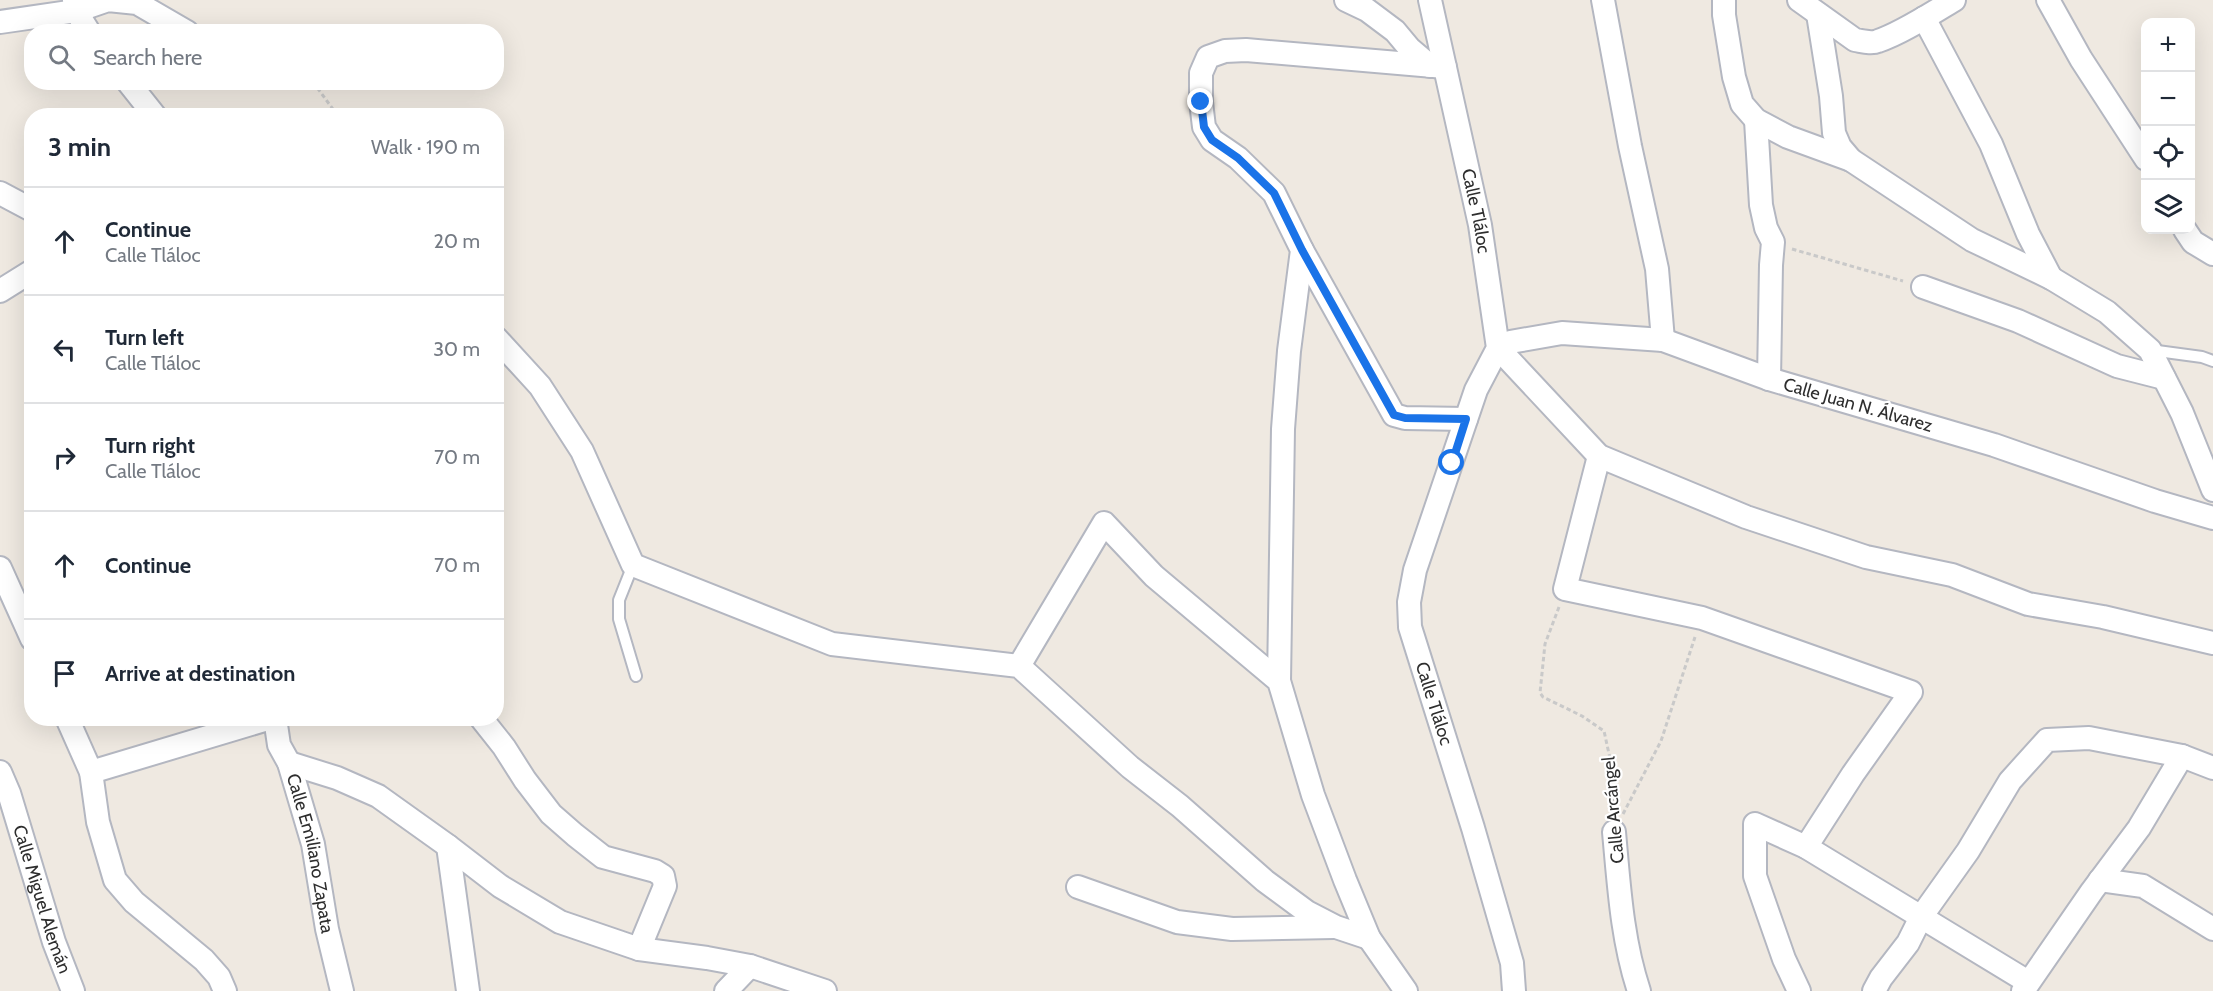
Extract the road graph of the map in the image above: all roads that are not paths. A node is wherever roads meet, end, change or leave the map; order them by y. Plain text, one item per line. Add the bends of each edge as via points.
1 (1346, 0) edge
2 (1430, 0) edge
3 (1603, 0) edge
4 (1724, 0) edge
5 (1800, 0) edge
6 (1954, 0) edge
7 (2048, 0) edge
8 (75, 6) edge
9 (1818, 14) junction
10 (1923, 18) junction
11 (0, 22) edge
12 (85, 24) edge
13 (173, 24) edge
14 (1438, 67) junction
15 (134, 90) edge
16 (149, 108) edge
17 (1756, 120) junction
18 (2141, 153) edge
19 (1851, 160) junction
20 (0, 193) edge
21 (24, 206) edge
22 (2187, 234) edge
23 (1302, 250) junction
24 (2213, 254) edge
25 (24, 277) edge
26 (2051, 278) junction
27 (1923, 287) road end
28 (0, 291) edge
29 (1663, 340) junction
30 (504, 347) edge
31 (1498, 348) junction
32 (2150, 350) junction
33 (2213, 361) edge
34 (2164, 378) junction
35 (1769, 379) junction
36 (1466, 419) junction
37 (1599, 456) junction
38 (2213, 490) edge
39 (2213, 518) edge
40 (633, 565) junction
41 (0, 568) edge
42 (24, 621) edge
43 (2213, 643) edge
44 (1019, 666) junction
45 (636, 676) dead end
46 (1279, 681) junction
47 (71, 726) edge
48 (246, 726) edge
49 (275, 726) edge
50 (488, 726) edge
51 (2182, 756) junction
52 (290, 764) junction
53 (2213, 768) edge
54 (0, 772) edge
55 (91, 772) junction
56 (1614, 832) road end
57 (448, 846) junction
58 (1806, 847) junction
59 (2100, 880) junction
60 (1078, 887) dead end
61 (1921, 917) junction
62 (1336, 927) junction
63 (2213, 929) edge
64 (1369, 938) junction
65 (639, 949) junction
66 (750, 966) junction
67 (2025, 987) edge
68 (73, 991) edge
69 (225, 991) edge
70 (342, 991) edge
71 (468, 991) edge
72 (726, 991) edge
73 (825, 991) edge
74 (1406, 991) edge
75 (1514, 991) edge
76 (1639, 991) edge
77 (1798, 991) edge
78 (1874, 991) edge

1 - 14 street via 1367,10 1395,31 1410,49
2 - 14 street, Calle Tláloc
3 - 29 street via 1657,269
4 - 17 street via 1734,76 1742,104
5 - 9 street
6 - 10 street
7 - 18 street
8 - 11 street
8 - 12 street
8 - 13 street via 108,0 137,3
9 - 10 street via 1855,40 1866,42 1877,42
9 - 19 street via 1834,134
10 - 26 street via 1991,144 2028,234
14 - 23 street via 1246,50 1208,57 1201,73 1204,127 1212,140 1238,158 1274,193
14 - 31 street, Calle Tláloc via 1480,225
15 - 16 street
17 - 19 street
17 - 35 street via 1761,205 1773,242
19 - 26 street via 1972,240
20 - 21 street
22 - 24 street via 2193,243
23 - 36 street via 1394,415
23 - 46 street via 1283,429
25 - 28 street
26 - 32 street via 2107,312
27 - 34 street via 2018,321 2117,366
29 - 31 street, Calle Juan N. Álvarez via 1563,333 1510,342
29 - 35 street, Calle Juan N. Álvarez
30 - 40 street via 540,386 582,451
31 - 36 street, Calle Tláloc
31 - 37 street
32 - 33 lane
32 - 34 street
34 - 38 street
35 - 39 street, Calle Juan N. Álvarez via 1994,445
36 - 75 street, Calle Tláloc via 1415,570 1408,602 1410,627 1512,963
37 - 43 street via 1746,517 1866,557 1952,575 2028,604
37 - 58 street via 1565,589 1701,618 1911,692
40 - 44 street via 832,644
40 - 45 lane via 619,600 619,619
41 - 42 street
44 - 46 street via 1104,523 1154,576
44 - 62 street via 1130,767 1265,881 1307,912
46 - 64 street via 1313,795
47 - 55 street
48 - 55 street
49 - 52 street, Calle Emiliano Zapata via 279,745
50 - 65 street via 551,814 575,835 603,857 663,876 664,886
51 - 53 street
51 - 59 street via 2139,828
51 - 61 street via 2089,738 2047,740 2010,781 1968,851
52 - 57 street via 378,796
52 - 70 street, Calle Emiliano Zapata via 313,844
54 - 68 street, Calle Miguel Alemán
55 - 69 street via 98,822 115,880 134,902 204,960
56 - 76 street, Calle Arcángel via 1630,962
57 - 65 street via 500,886 560,921
57 - 71 street
58 - 61 street
58 - 77 street via 1755,824 1755,876
59 - 63 street via 2143,886
59 - 67 street
60 - 62 street via 1177,922 1232,929
61 - 67 street
61 - 78 street
62 - 64 street
64 - 74 street
65 - 66 street
66 - 72 street
66 - 73 street

